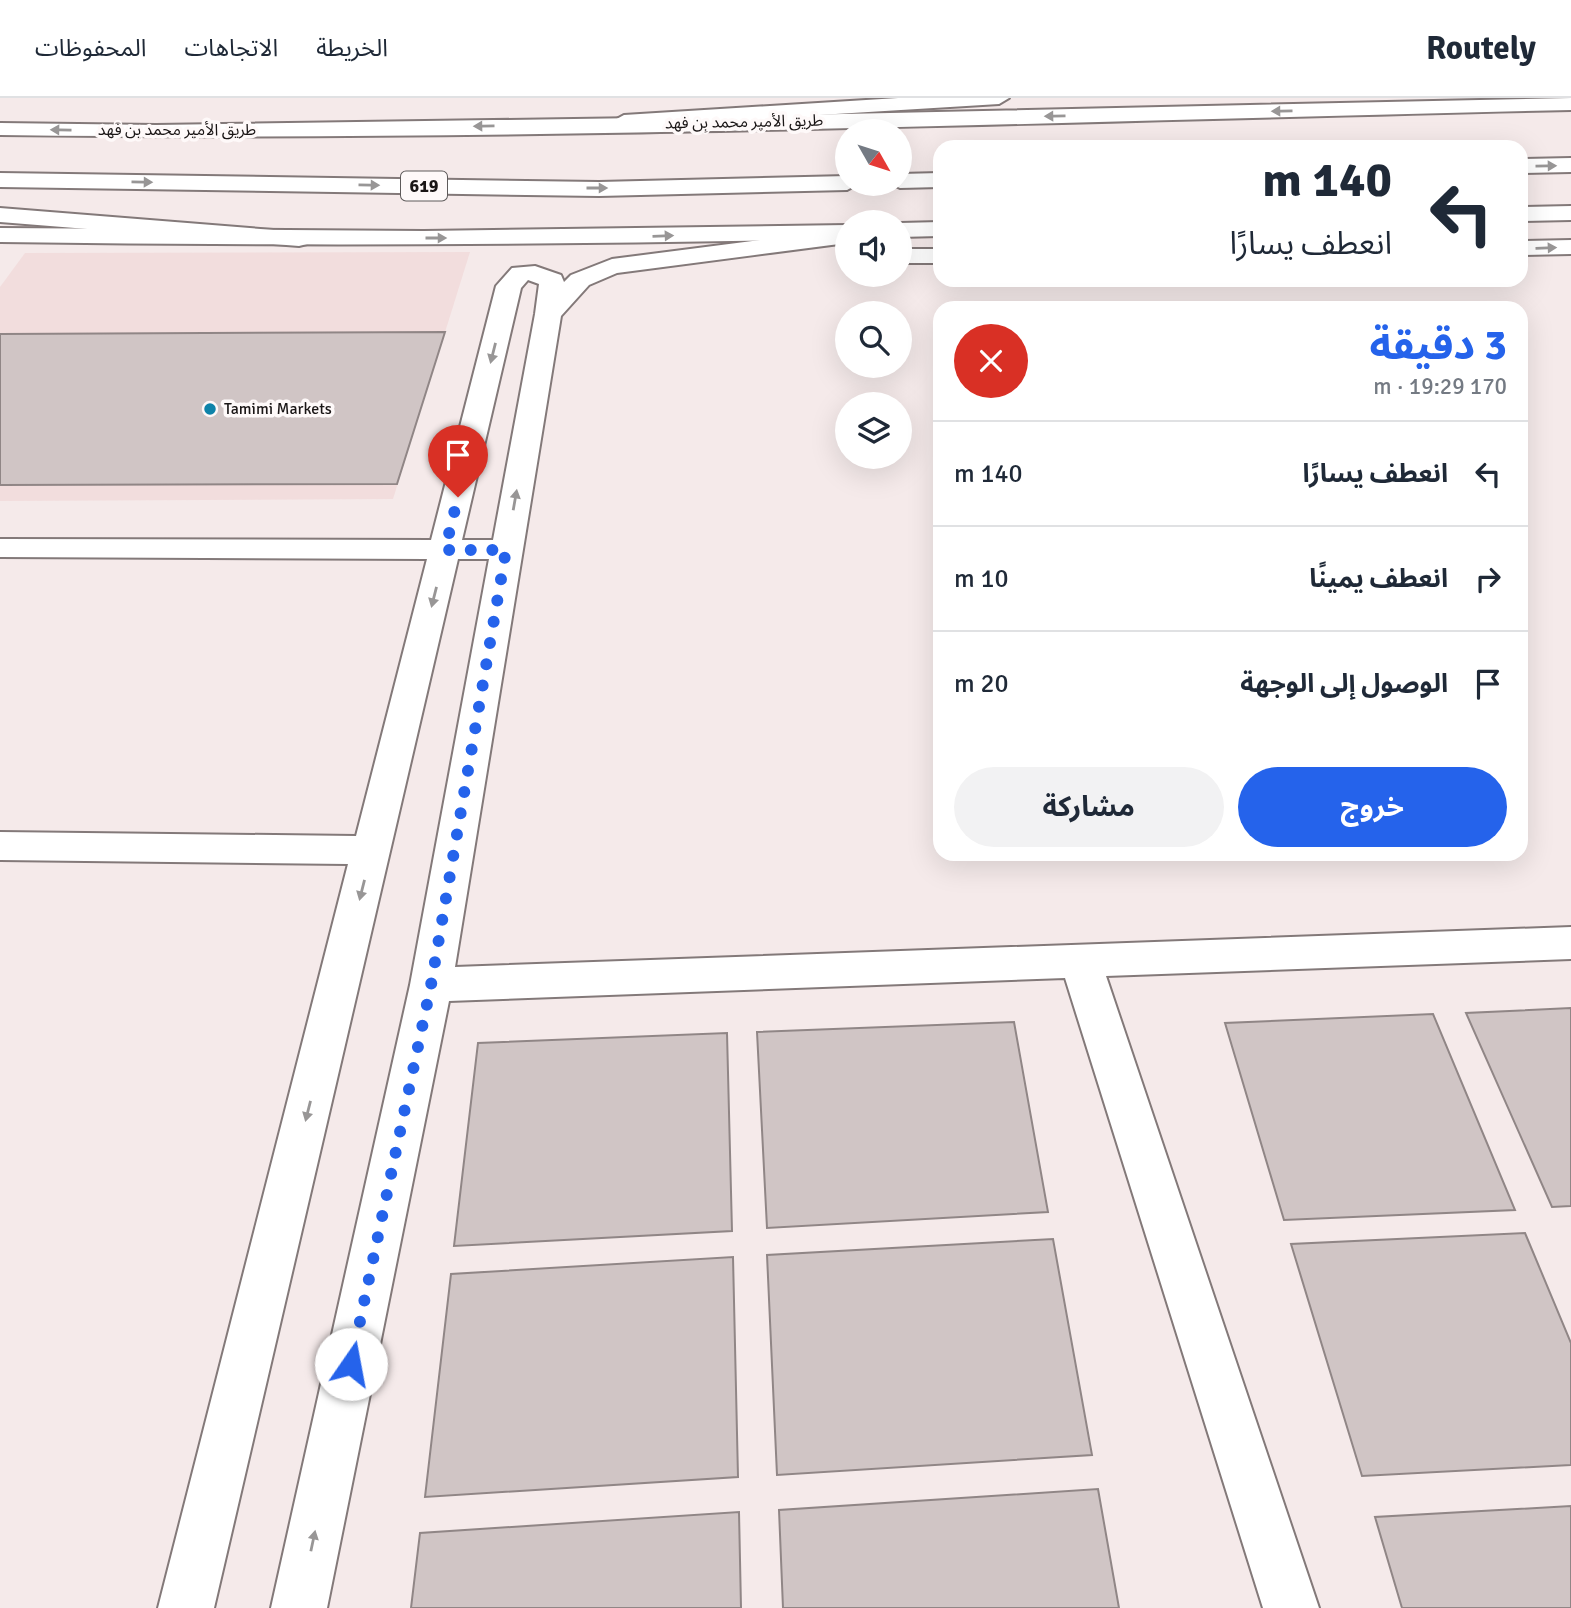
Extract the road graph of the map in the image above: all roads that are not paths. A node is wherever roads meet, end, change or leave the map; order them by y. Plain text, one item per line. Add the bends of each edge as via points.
1 (999, 98) edge
2 (1571, 104) edge
3 (536, 126) junction
4 (0, 129) edge
5 (1571, 165) edge
6 (1528, 166) edge
7 (0, 180) edge
8 (933, 180) edge
9 (912, 181) edge
10 (835, 183) edge
11 (1571, 213) edge
12 (1528, 214) edge
13 (0, 215) edge
14 (933, 229) edge
15 (912, 230) edge
16 (0, 234) edge
17 (835, 234) edge
18 (835, 236) edge
19 (299, 239) junction
20 (1571, 247) edge
21 (1528, 248) edge
22 (912, 256) edge
23 (933, 256) edge
24 (835, 257) edge
25 (651, 259) junction
26 (548, 314) junction
27 (0, 548) edge
28 (445, 550) junction
29 (506, 550) junction
30 (0, 846) edge
31 (372, 850) junction
32 (1571, 943) edge
33 (1080, 961) junction
34 (431, 985) junction
35 (186, 1608) edge
36 (299, 1608) edge
37 (1292, 1608) edge

1 - 3 main road
2 -> 3 main road, طريق الأمير محمد بن فهد
3 -> 4 main road, طريق الأمير محمد بن فهد
6 -> 5 main road
7 -> 10 main road, 619 via 599,189
8 - 9 main road
11 - 12 main road
13 - 19 main road
14 - 15 main road
16 - 19 main road
19 -> 17 main road
18 - 25 main road
21 -> 20 main road
22 - 23 main road
24 - 25 main road
25 - 26 main road via 612,266 580,280
26 -> 28 main road via 552,280 521,273 509,286
29 -> 26 main road
27 - 28 main road
28 - 29 main road
28 -> 31 main road
29 - 34 main road
30 - 31 main road
31 -> 35 main road
32 - 33 main road
33 - 34 main road
33 - 37 main road
36 -> 34 main road

